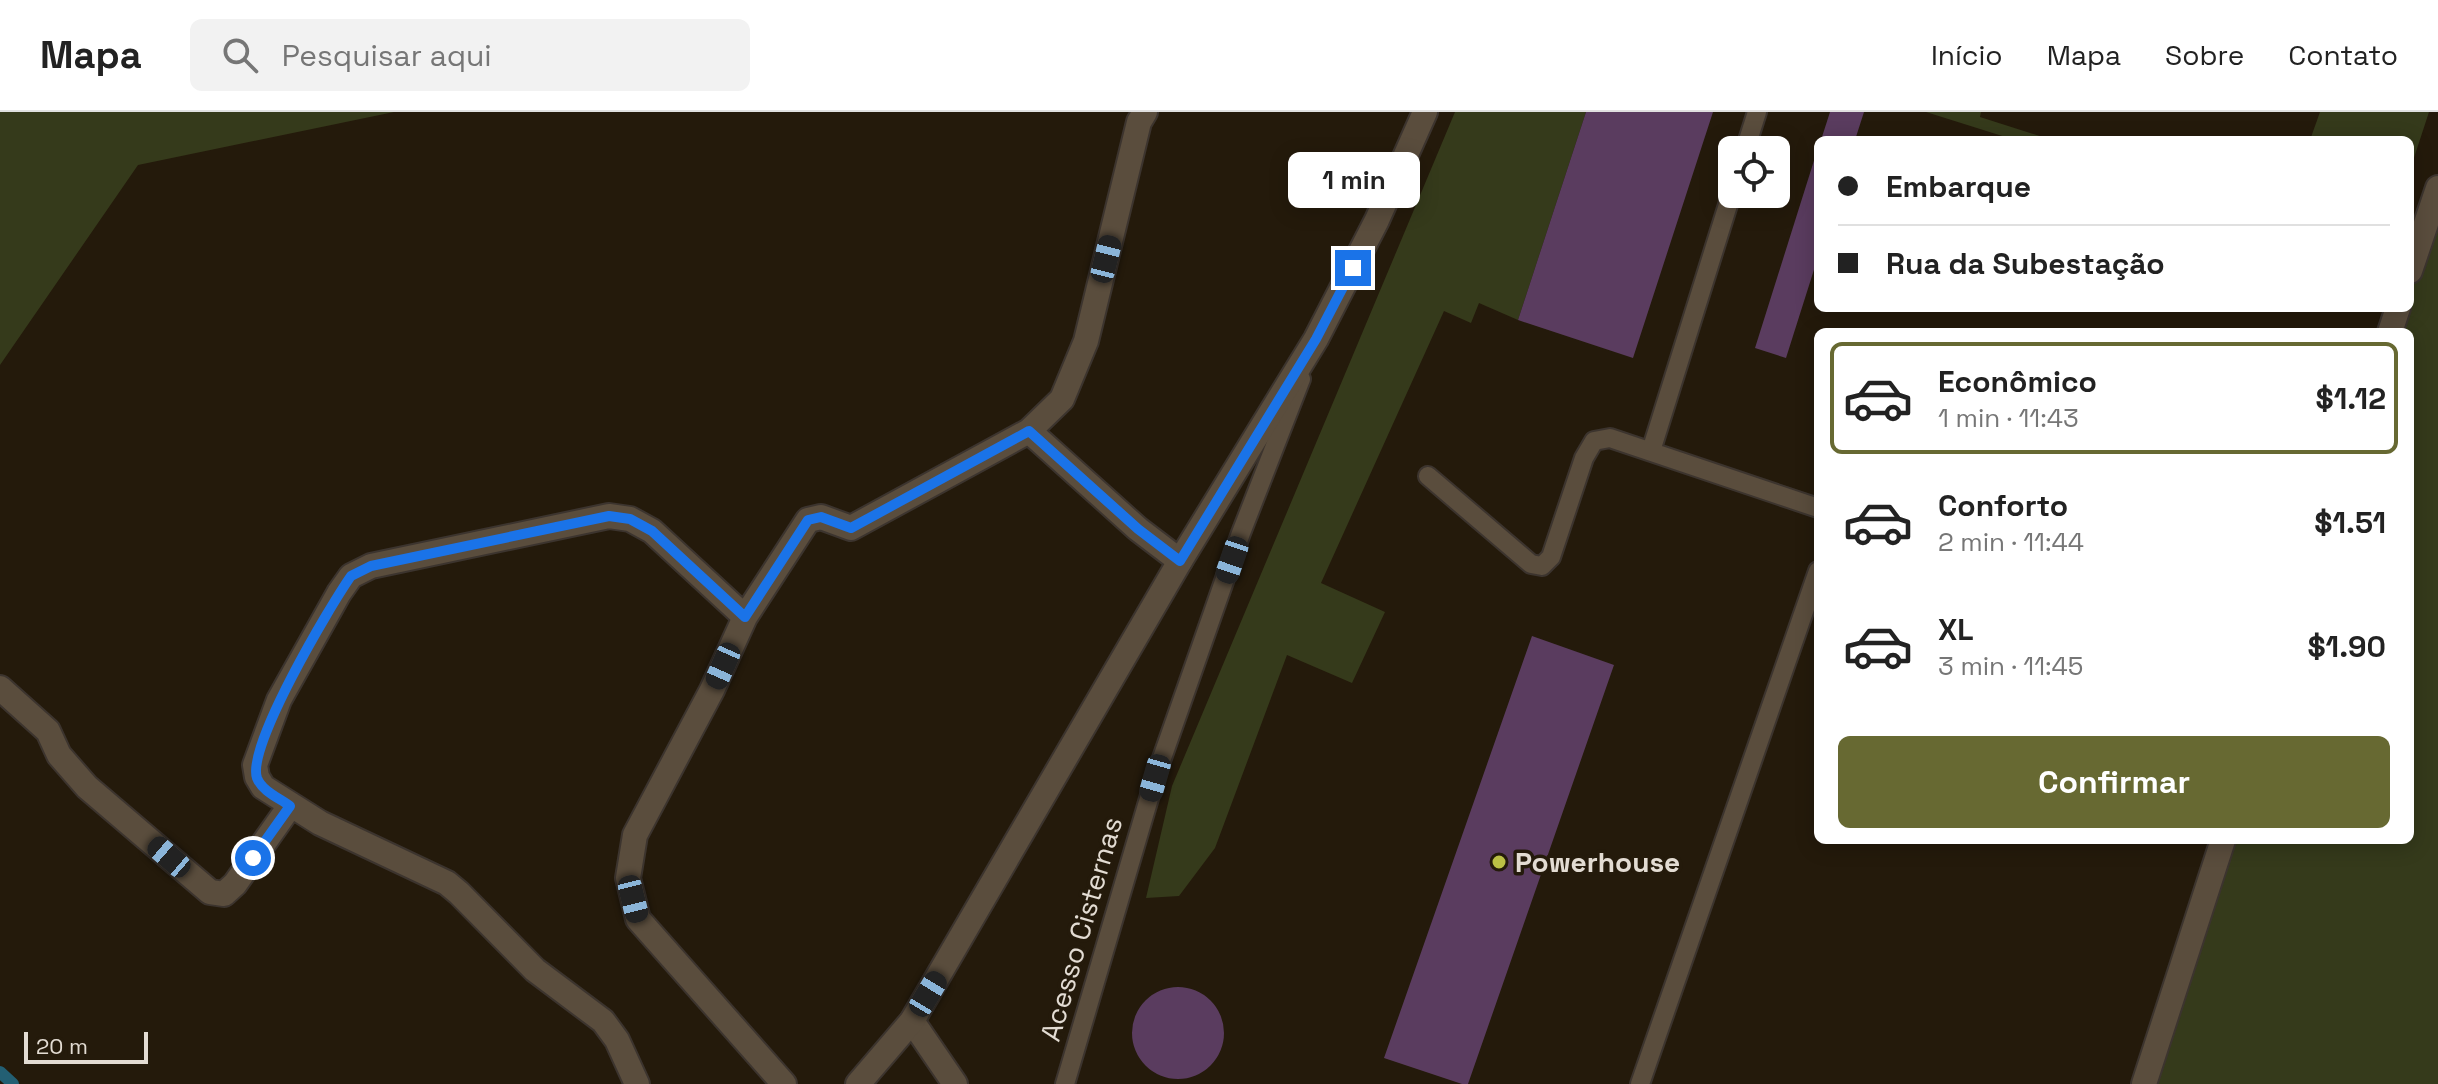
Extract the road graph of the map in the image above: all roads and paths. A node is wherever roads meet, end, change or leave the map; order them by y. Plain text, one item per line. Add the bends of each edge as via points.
1 (1145, 112) edge
2 (1425, 112) edge
3 (1757, 112) edge
4 (1749, 136) edge
5 (2438, 188) edge
6 (1727, 208) edge
7 (2414, 259) edge
8 (1316, 339) junction
9 (1029, 431) junction
10 (1651, 451) junction
11 (1428, 476) dead end
12 (1814, 507) edge
13 (1180, 561) junction
14 (1814, 583) edge
15 (745, 617) junction
16 (0, 688) edge
17 (290, 806) junction
18 (2222, 844) edge
19 (912, 1021) junction
20 (637, 1084) edge
21 (784, 1084) edge
22 (858, 1084) edge
23 (955, 1084) edge
24 (1065, 1084) edge
25 (1640, 1084) edge
26 (2144, 1084) edge

1 - 9 street via 1086,341 1062,399
2 - 8 street
3 - 4 lane
5 - 7 street
6 - 10 lane
8 - 13 street
8 - 24 lane, Acesso Cisternas via 1155,778
9 - 13 street
9 - 15 street via 851,528 821,517 808,520
10 - 11 lane via 1610,438 1594,441 1551,557 1542,566 1531,564
10 - 12 lane
13 - 19 street
14 - 25 lane
15 - 17 street via 652,531 630,519 609,516 371,566 351,576 339,593 279,700 255,765 263,787
15 - 21 street via 635,835 628,878 638,919
16 - 17 street via 48,731 59,755 87,787 210,892 224,894 235,884
17 - 20 street via 447,883 535,970 603,1021
18 - 26 street
19 - 22 street
19 - 23 street

